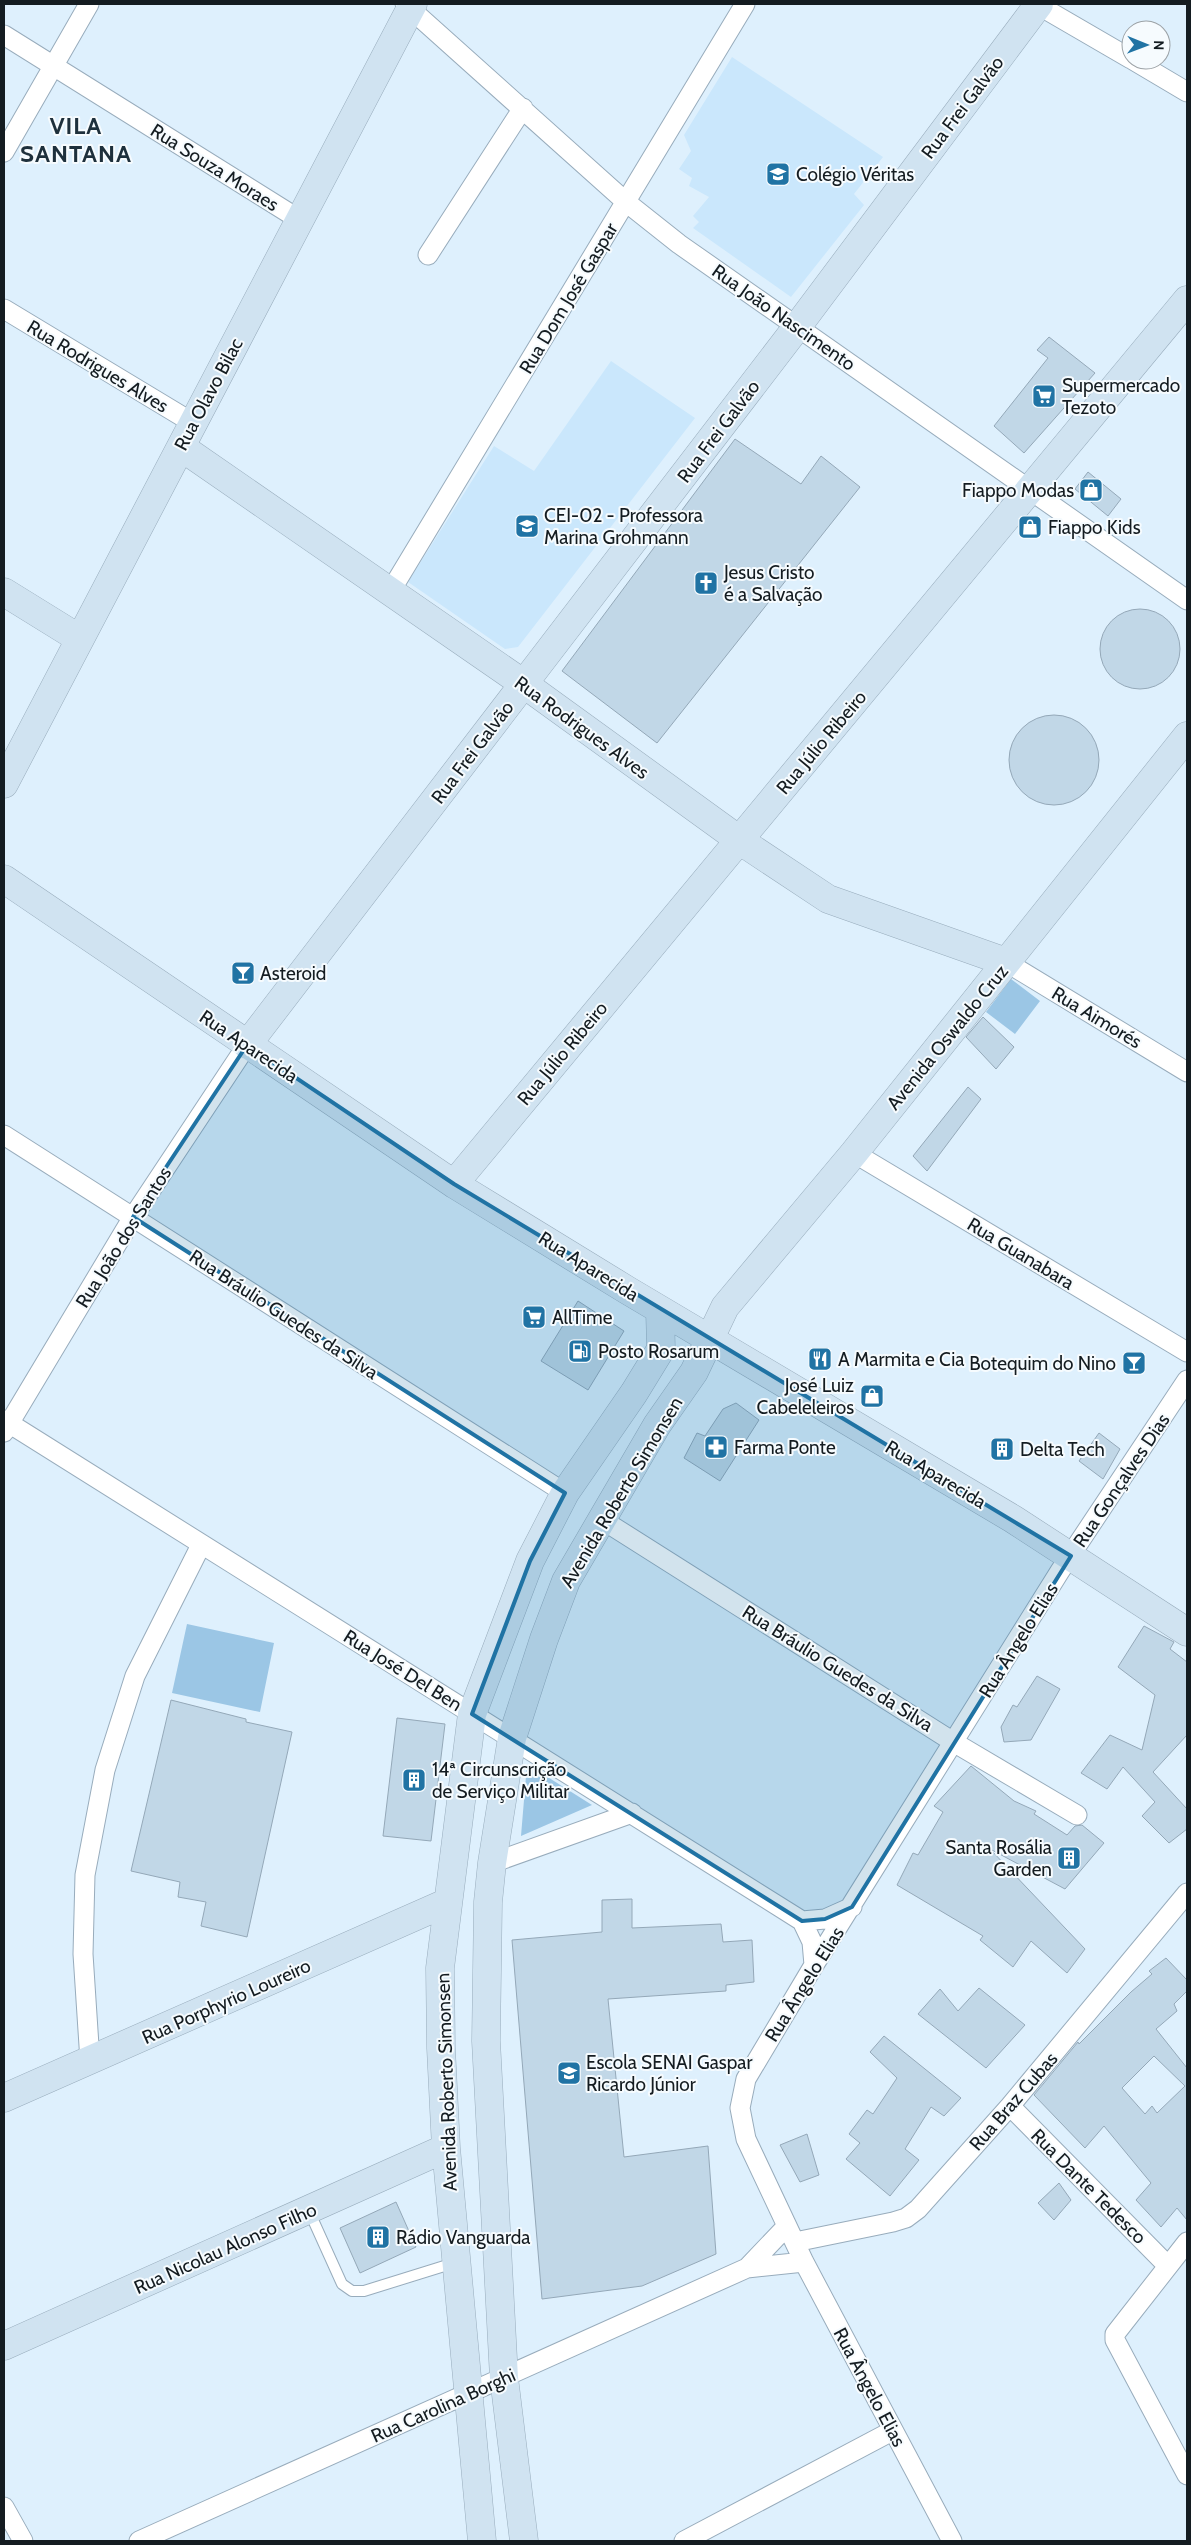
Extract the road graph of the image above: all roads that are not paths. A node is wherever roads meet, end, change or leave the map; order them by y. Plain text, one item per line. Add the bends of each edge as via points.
1 (89, 4) edge
2 (745, 4) edge
3 (1039, 4) edge
4 (410, 5) edge
5 (4, 34) edge
6 (1121, 53) edge
7 (54, 66) junction
8 (1149, 70) edge
9 (1187, 92) edge
10 (522, 108) junction
11 (4, 152) edge
12 (626, 202) junction
13 (300, 220) junction
14 (428, 255) dead end
15 (1187, 300) edge
16 (4, 309) edge
17 (797, 327) junction
18 (193, 423) junction
19 (181, 447) junction
20 (1030, 489) junction
21 (4, 592) edge
22 (390, 592) junction
23 (1187, 600) edge
24 (80, 639) junction
25 (524, 684) junction
26 (1187, 739) edge
27 (4, 784) edge
28 (739, 840) junction
29 (4, 879) edge
30 (1006, 962) junction
31 (247, 1045) junction
32 (1187, 1072) edge
33 (4, 1135) edge
34 (854, 1153) junction
35 (454, 1184) junction
36 (133, 1217) junction
37 (660, 1310) junction
38 (710, 1339) junction
39 (1187, 1352) edge
40 (1187, 1380) edge
41 (6, 1425) edge
42 (565, 1493) junction
43 (601, 1519) junction
44 (201, 1544) junction
45 (1071, 1556) junction
46 (1187, 1632) edge
47 (472, 1714) junction
48 (512, 1738) junction
49 (955, 1742) junction
50 (632, 1813) junction
51 (1077, 1816) dead end
52 (492, 1864) junction
53 (1187, 1893) edge
54 (448, 1902) junction
55 (852, 1907) junction
56 (802, 1921) junction
57 (814, 1965) junction
58 (90, 2061) junction
59 (4, 2098) edge
60 (1010, 2106) junction
61 (446, 2148) junction
62 (309, 2211) junction
63 (791, 2234) junction
64 (1187, 2242) edge
65 (456, 2262) junction
66 (804, 2262) junction
67 (1167, 2265) junction
68 (747, 2268) junction
69 (4, 2346) edge
70 (504, 2378) junction
71 (468, 2393) junction
72 (892, 2431) junction
73 (1187, 2475) edge
74 (4, 2507) edge
75 (689, 2540) edge
76 (23, 2541) edge
77 (139, 2541) edge
78 (482, 2541) edge
79 (524, 2541) edge
80 (952, 2541) edge

1 - 7 street
2 - 12 street, Rua Dom José Gaspar
3 - 6 street
3 - 17 main road, Rua Frei Galvão
4 - 10 street, Rua João Nascimento
4 - 13 main road, Rua Olavo Bilac
5 - 7 street, Rua Souza Moraes
7 - 11 street
7 - 13 street, Rua Souza Moraes
8 - 9 street
10 - 12 street, Rua João Nascimento
10 - 14 street
12 - 17 street, Rua João Nascimento
12 - 22 street, Rua Dom José Gaspar
13 - 18 main road, Rua Olavo Bilac
15 - 20 main road, Rua Júlio Ribeiro
16 - 18 street, Rua Rodrigues Alves
17 - 20 street, Rua João Nascimento
17 - 25 main road, Rua Frei Galvão
18 - 19 main road, Rua Olavo Bilac
19 - 22 main road, Rua Rodrigues Alves
19 - 24 main road, Rua Olavo Bilac
20 - 23 street, Rua João Nascimento
20 - 28 main road, Rua Júlio Ribeiro
21 - 24 main road
22 - 25 main road, Rua Rodrigues Alves
24 - 27 main road, Rua Olavo Bilac
25 - 28 main road, Rua Rodrigues Alves
25 - 31 main road, Rua Frei Galvão
26 - 30 main road, Avenida Oswaldo Cruz
28 - 30 main road, Rua Rodrigues Alves via 828,899
28 - 35 main road, Rua Júlio Ribeiro
29 - 31 main road, Rua Aparecida
30 - 32 street, Rua Aimorés
30 - 34 main road, Avenida Oswaldo Cruz
31 - 35 main road, Rua Aparecida
31 - 36 street, Rua João dos Santos
33 - 36 street, Rua Bráulio Guedes da Silva
34 - 38 main road, Avenida Oswaldo Cruz via 725,1307
34 - 39 street, Rua Guanabara
35 - 37 main road, Rua Aparecida
36 - 41 street, Rua João dos Santos
36 - 42 street, Rua Bráulio Guedes da Silva
37 - 38 main road, Rua Aparecida
37 - 42 main road, Avenida Roberto Simonsen via 661,1349
38 - 43 main road, Avenida Roberto Simonsen via 694,1372 657,1424
38 - 45 main road, Rua Aparecida
40 - 45 street, Rua Gonçalves Dias
41 - 44 street, Rua José Del Ben
42 - 47 main road, Avenida Roberto Simonsen via 530,1561
43 - 48 main road, Avenida Roberto Simonsen via 566,1581
43 - 49 street, Rua Bráulio Guedes da Silva
44 - 47 street, Rua José Del Ben
44 - 58 street via 135,1676 105,1770 85,1875 83,1954
45 - 46 main road, Rua Aparecida
45 - 49 street, Rua Ângelo Elias
47 - 48 street, Rua José Del Ben
47 - 54 main road, Avenida Roberto Simonsen
48 - 50 street, Rua José Del Ben
48 - 52 main road, Avenida Roberto Simonsen
49 - 51 street, Rua Bráulio Guedes da Silva
49 - 55 street, Rua Ângelo Elias
50 - 52 street
50 - 56 street, Rua José Del Ben
52 - 70 main road, Avenida Roberto Simonsen via 488,1902 486,2041
53 - 60 street, Rua Braz Cubas
54 - 58 main road, Rua Porphyrio Loureiro
54 - 61 main road, Avenida Roberto Simonsen via 440,1968
55 - 56 street via 825,1920
55 - 57 street, Rua Ângelo Elias
56 - 57 street via 812,1942
57 - 63 street, Rua Ângelo Elias via 746,2079 740,2108 746,2139
58 - 59 main road, Rua Porphyrio Loureiro
60 - 63 street, Rua Braz Cubas via 918,2209 906,2218
60 - 67 street, Rua Dante Tedesco
61 - 62 main road, Rua Nicolau Alonso Filho
61 - 65 main road, Avenida Roberto Simonsen
62 - 65 lane via 342,2284 352,2291 364,2291
62 - 69 main road, Rua Nicolau Alonso Filho
63 - 66 street, Rua Ângelo Elias
63 - 68 street, Rua Carolina Borghi
64 - 67 street
65 - 71 main road, Avenida Roberto Simonsen
66 - 68 street, Rua Carolina Borghi
66 - 72 street, Rua Ângelo Elias
67 - 73 street via 1115,2334 1115,2340
68 - 70 street, Rua Carolina Borghi
70 - 71 street, Rua Carolina Borghi
70 - 79 main road, Avenida Roberto Simonsen
71 - 77 street, Rua Carolina Borghi
71 - 78 main road, Avenida Roberto Simonsen
72 - 75 street
72 - 80 street, Rua Ângelo Elias
74 - 76 street

